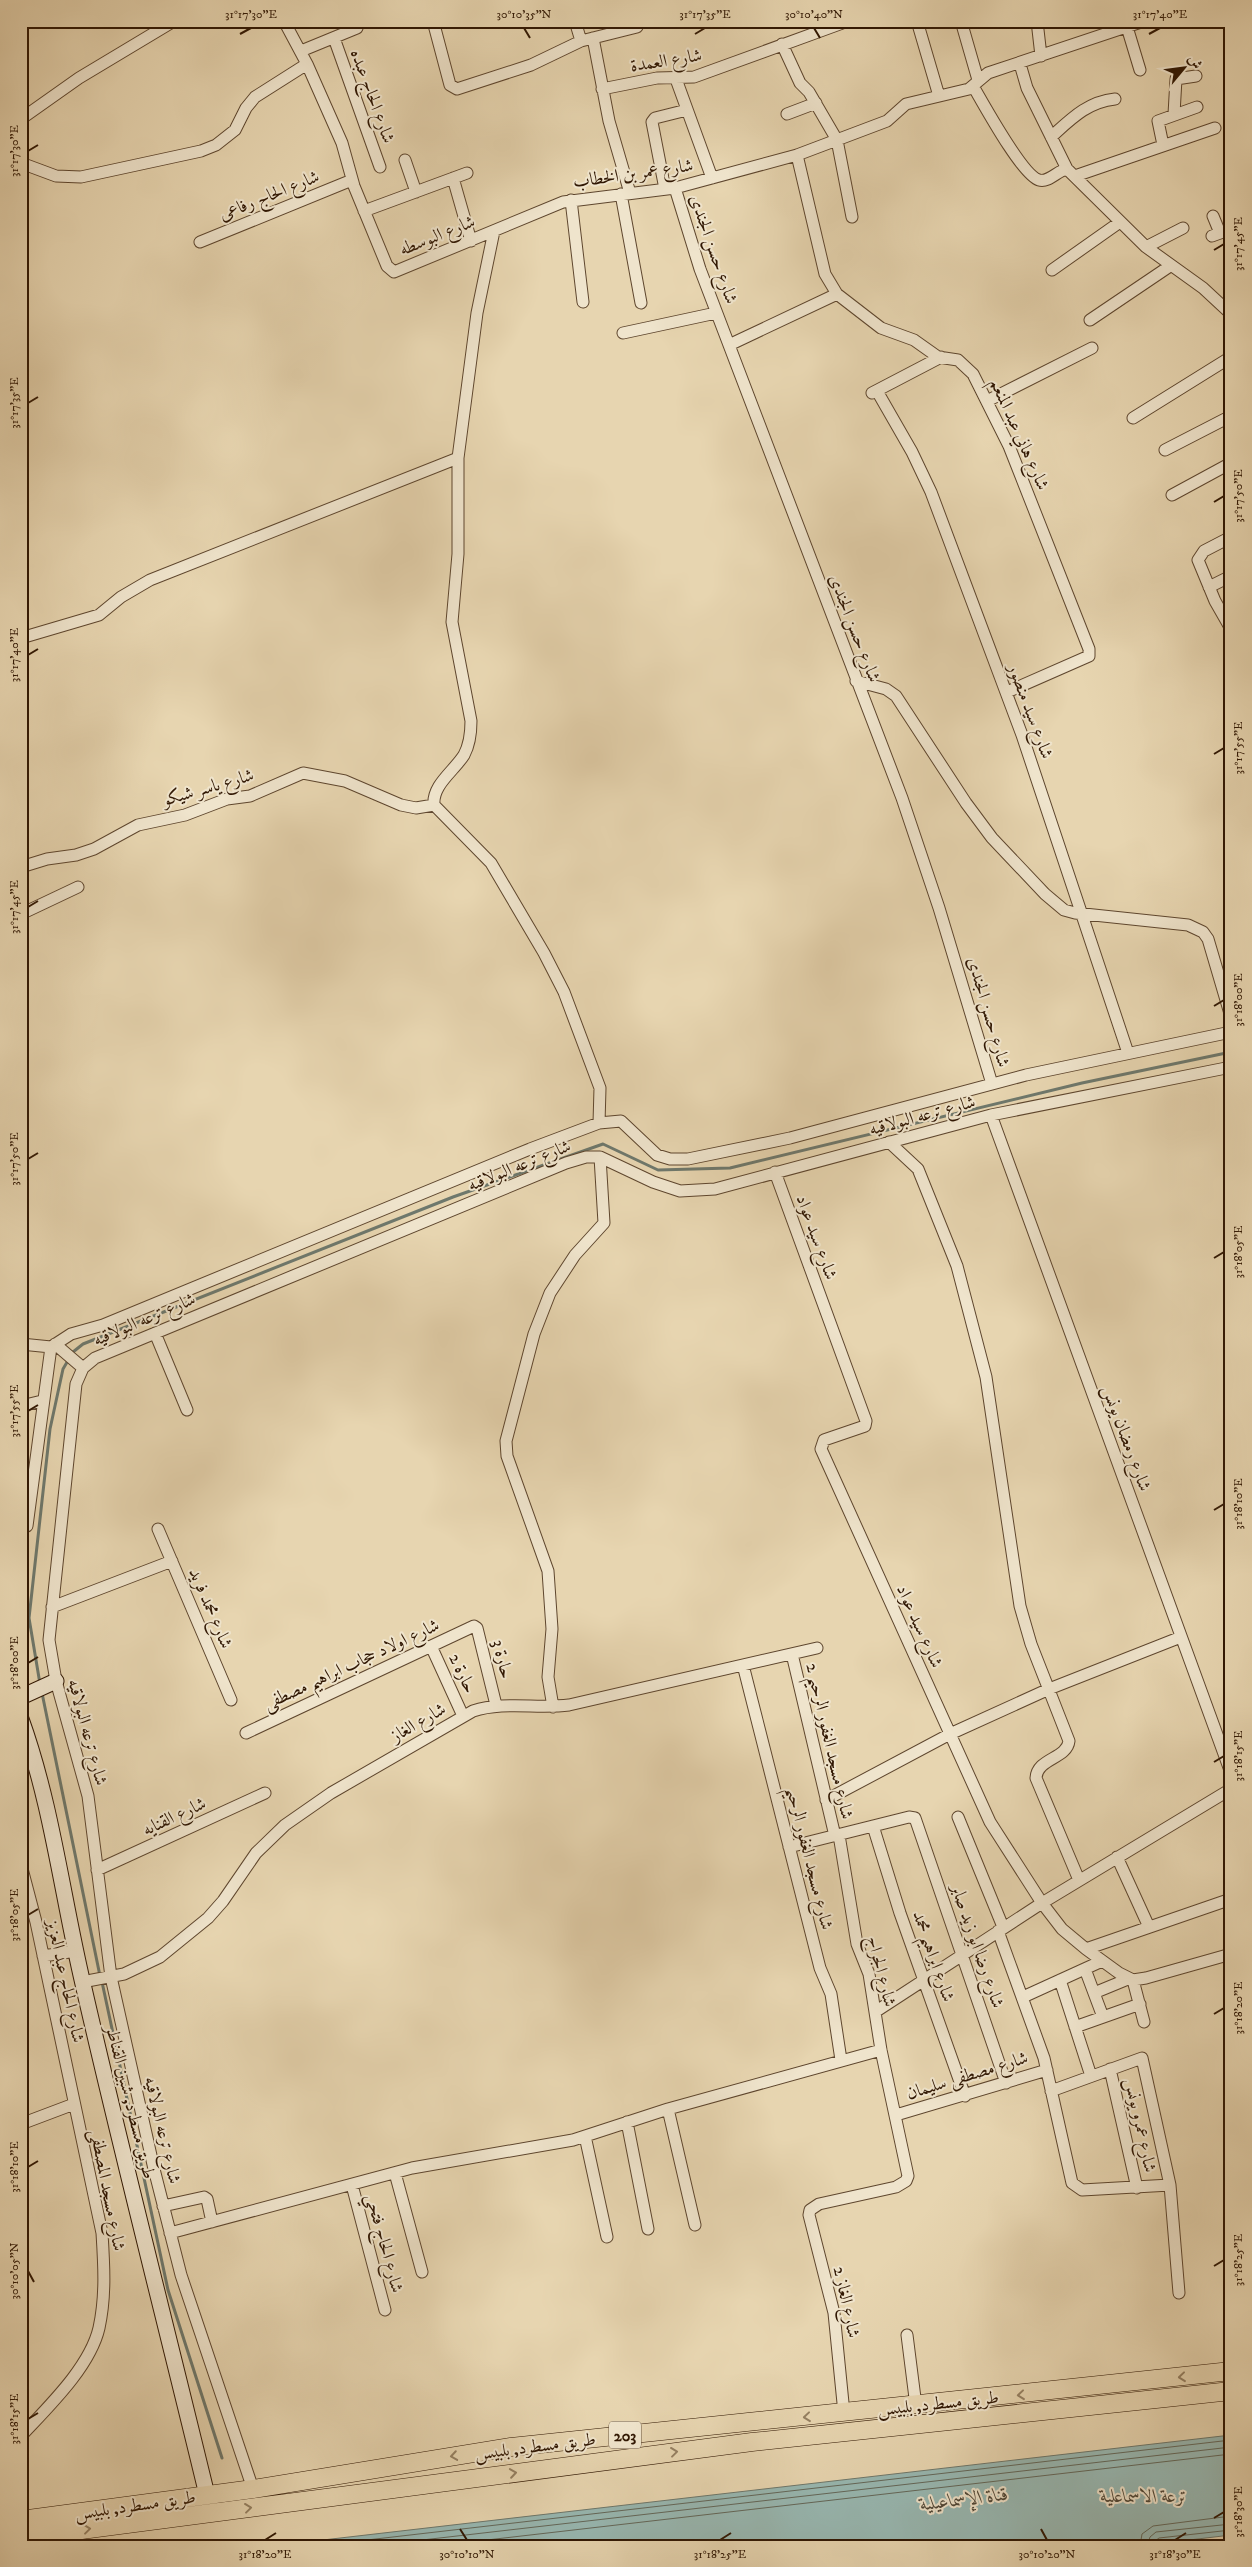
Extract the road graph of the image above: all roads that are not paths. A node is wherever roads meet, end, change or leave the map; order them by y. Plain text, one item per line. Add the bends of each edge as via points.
1 (174, 21) edge
2 (284, 21) edge
3 (433, 21) edge
4 (575, 21) edge
5 (848, 21) edge
6 (918, 21) edge
7 (961, 21) edge
8 (1036, 21) edge
9 (1144, 21) edge
10 (637, 27) dead end
11 (811, 27) edge
12 (1127, 27) junction
13 (357, 28) dead end
14 (334, 38) junction
15 (587, 40) junction
16 (782, 44) junction
17 (300, 51) junction
18 (1041, 56) junction
19 (307, 64) junction
20 (1020, 64) junction
21 (1140, 70) dead end
22 (1196, 76) dead end
23 (676, 79) junction
24 (976, 83) junction
25 (602, 89) junction
26 (939, 96) junction
27 (1114, 99) dead end
28 (816, 103) junction
29 (1197, 107) dead end
30 (687, 110) junction
31 (787, 114) dead end
32 (1174, 114) junction
33 (21, 119) edge
34 (1215, 128) dead end
35 (1051, 137) junction
36 (837, 140) junction
37 (1163, 145) junction
38 (797, 154) junction
39 (405, 160) dead end
40 (21, 163) edge
41 (380, 167) dead end
42 (1071, 172) junction
43 (467, 173) dead end
44 (453, 178) junction
45 (712, 178) junction
46 (352, 180) junction
47 (670, 189) junction
48 (416, 192) junction
49 (626, 193) junction
50 (571, 200) junction
51 (364, 211) junction
52 (1213, 216) dead end
53 (852, 217) dead end
54 (1120, 222) junction
55 (1183, 228) dead end
56 (494, 231) junction
57 (1221, 233) edge
58 (471, 241) junction
59 (200, 242) dead end
60 (1146, 247) junction
61 (1170, 266) junction
62 (1052, 270) dead end
63 (837, 294) junction
64 (583, 302) dead end
65 (641, 303) dead end
66 (716, 312) junction
67 (1231, 314) edge
68 (1090, 320) dead end
69 (623, 332) dead end
70 (728, 345) junction
71 (1092, 348) dead end
72 (941, 357) junction
73 (1231, 357) edge
74 (987, 401) junction
75 (1231, 416) edge
76 (1133, 418) dead end
77 (1165, 450) dead end
78 (458, 458) junction
79 (1231, 463) edge
80 (1172, 495) dead end
81 (1231, 538) edge
82 (1231, 576) edge
83 (1209, 587) junction
84 (1229, 624) edge
85 (21, 638) edge
86 (856, 681) junction
87 (1007, 692) junction
88 (434, 805) junction
89 (21, 867) edge
90 (78, 887) dead end
91 (21, 914) edge
92 (1082, 914) junction
93 (1231, 1017) edge
94 (1231, 1032) edge
95 (1128, 1053) junction
96 (1231, 1067) edge
97 (992, 1084) junction
98 (991, 1116) junction
99 (600, 1123) junction
100 (889, 1142) junction
101 (600, 1157) junction
102 (775, 1172) junction
103 (155, 1333) junction
104 (21, 1344) edge
105 (56, 1347) junction
106 (81, 1366) junction
107 (42, 1401) junction
108 (21, 1406) edge
109 (187, 1410) dead end
110 (27, 1526) dead end
111 (158, 1529) dead end
112 (172, 1561) junction
113 (52, 1607) junction
114 (472, 1626) joint
115 (1181, 1637) junction
116 (431, 1646) junction
117 (817, 1648) dead end
118 (792, 1654) junction
119 (743, 1665) junction
120 (53, 1682) junction
121 (1048, 1689) junction
122 (26, 1695) edge
123 (231, 1700) dead end
124 (496, 1705) junction
125 (553, 1707) junction
126 (464, 1716) junction
127 (21, 1719) edge
128 (246, 1733) dead end
129 (950, 1734) junction
130 (1231, 1773) edge
131 (1231, 1788) edge
132 (265, 1793) dead end
133 (826, 1800) junction
134 (958, 1817) dead end
135 (874, 1826) junction
136 (837, 1836) junction
137 (789, 1847) junction
138 (1117, 1857) junction
139 (21, 1865) edge
140 (97, 1870) junction
141 (1080, 1880) junction
142 (24, 1886) edge
143 (1231, 1899) edge
144 (1042, 1903) junction
145 (1149, 1927) junction
146 (1001, 1929) junction
147 (1086, 1950) junction
148 (76, 1951) junction
149 (962, 1954) junction
150 (1231, 1954) edge
151 (43, 1956) junction
152 (1102, 1961) junction
153 (1084, 1969) junction
154 (111, 1978) junction
155 (1130, 1979) junction
156 (924, 1980) junction
157 (1060, 1980) junction
158 (82, 1982) junction
159 (1094, 1993) junction
160 (1024, 1997) junction
161 (1140, 2004) junction
162 (875, 2012) junction
163 (1103, 2017) junction
164 (1144, 2022) dead end
165 (1075, 2027) junction
166 (881, 2050) junction
167 (841, 2060) junction
168 (1110, 2069) junction
169 (1047, 2070) junction
170 (1091, 2076) junction
171 (1006, 2083) junction
172 (1051, 2091) junction
173 (965, 2096) junction
174 (74, 2104) junction
175 (668, 2109) junction
176 (896, 2115) junction
177 (627, 2122) junction
178 (21, 2124) edge
179 (585, 2136) junction
180 (395, 2173) junction
181 (352, 2185) junction
182 (1170, 2185) junction
183 (1136, 2188) junction
184 (819, 2204) joint
185 (163, 2206) junction
186 (212, 2222) junction
187 (695, 2225) dead end
188 (648, 2229) dead end
189 (170, 2233) junction
190 (607, 2237) dead end
191 (422, 2272) dead end
192 (1180, 2293) dead end
193 (385, 2310) dead end
194 (907, 2336) dead end
195 (1231, 2371) edge
196 (1231, 2391) edge
197 (916, 2406) junction
198 (844, 2413) junction
199 (21, 2436) edge
200 (253, 2489) junction
201 (207, 2495) junction
202 (21, 2520) edge
203 (21, 2538) edge

1 - 33 street via 79,78
2 - 17 street
3 - 15 street via 450,85 457,89 531,65
4 - 15 street
5 - 11 street, شارع العمدة
6 - 26 street
7 - 24 street
8 - 18 street
9 - 12 street, شارع عمر بن الخطاب
10 - 15 street
11 - 16 street, شارع العمدة
12 - 18 street, شارع عمر بن الخطاب
12 - 21 street
13 - 14 street
14 - 17 street
14 - 41 street, شارع الحاج عبده
15 - 25 street
16 - 23 street, شارع العمدة via 703,74
16 - 28 street via 800,83
17 - 19 street
18 - 20 street, شارع عمر بن الخطاب
19 - 40 street via 255,97 235,130 216,145 200,151 81,177 56,176
19 - 46 street via 342,143
20 - 24 street, شارع عمر بن الخطاب via 988,73
20 - 35 street via 1027,88
22 - 32 street via 1176,79
23 - 25 street, شارع العمدة via 657,78
23 - 30 street
24 - 26 street, شارع عمر بن الخطاب
24 - 42 street via 992,119 1029,172 1038,180
25 - 49 street
26 - 36 street, شارع عمر بن الخطاب via 906,104 887,121
27 - 35 street via 1086,108
28 - 31 street
28 - 36 street
29 - 32 street
30 - 45 street
30 - 47 street, شارع حسن الجندى via 657,117 652,122
32 - 37 street via 1158,121
34 - 37 street
35 - 42 street
36 - 38 street, شارع عمر بن الخطاب
36 - 53 street
37 - 42 street
38 - 45 street, شارع عمر بن الخطاب
38 - 63 street, شارع هاني عبد المنعم via 825,274
39 - 48 street
42 - 54 street
43 - 44 street
44 - 48 street
44 - 58 street
45 - 47 street, شارع عمر بن الخطاب
46 - 51 street
46 - 59 street, شارع الحاج رفاعى
47 - 49 street, شارع عمر بن الخطاب
47 - 66 street, شارع حسن الجندى
48 - 51 street
49 - 50 street, شارع عمر بن الخطاب
49 - 65 street
50 - 56 street, شارع عمر بن الخطاب
50 - 64 street
51 - 58 street, شارع البوسطه via 387,266 394,272
52 - 57 street
54 - 60 street
54 - 62 street
55 - 60 street
56 - 58 street, شارع البوسطه
56 - 78 street via 477,313
60 - 61 street
61 - 67 street
61 - 68 street
63 - 70 street
63 - 72 street, شارع هاني عبد المنعم via 881,328 914,340
66 - 69 street
66 - 70 street, شارع حسن الجندى
70 - 86 street, شارع حسن الجندى
71 - 74 street
72 - 74 street, شارع هاني عبد المنعم via 958,360 969,369
72 - 87 street, شارع سيد منصور via 874,392 928,485
73 - 76 street
74 - 87 street, شارع هاني عبد المنعم via 1009,446 1090,653
75 - 77 street
78 - 85 street via 150,580 88,620
78 - 88 street via 458,554 452,622 471,733 464,756 435,792
79 - 80 street
81 - 83 street via 1204,551 1198,560
82 - 83 street
83 - 84 street
86 - 92 street via 886,689 896,696 992,838 1045,894 1064,910
86 - 97 street, شارع حسن الجندى via 902,798
87 - 92 street, شارع سيد منصور
88 - 89 street, شارع ياسر شيكو via 407,807 345,781 303,772 250,796 227,799 185,815 138,825 76,855
88 - 99 street via 491,863 544,952 564,992 600,1088
90 - 91 street
92 - 93 street via 1188,925 1203,932 1211,947
92 - 95 street, شارع سيد منصور
94 - 95 street, شارع ترعه البولاقيه
95 - 97 street, شارع ترعه البولاقيه
96 - 98 street, شارع ترعه البولاقيه
97 - 99 street, شارع ترعه البولاقيه via 790,1138 688,1159 657,1155 621,1121
98 - 100 street, شارع ترعه البولاقيه
98 - 115 street, شارع رمضان يونس
99 - 105 street, شارع ترعه البولاقيه via 103,1325 71,1334
100 - 102 street, شارع ترعه البولاقيه
100 - 121 street via 918,1169 957,1266 986,1377 1020,1606
101 - 102 street, شارع ترعه البولاقيه via 680,1191 715,1189
101 - 103 street, شارع ترعه البولاقيه via 566,1163
101 - 125 street via 604,1223 575,1256 550,1294 534,1334 506,1441 507,1456 548,1571 552,1630 548,1677
102 - 129 street, شارع سيد عواد via 866,1421 864,1426 824,1440 821,1449
103 - 106 street, شارع ترعه البولاقيه
103 - 109 street
104 - 105 street
105 - 106 street
105 - 107 street
106 - 113 street, شارع ترعه البولاقيه via 76,1384
107 - 108 street
107 - 110 street
111 - 112 street, شارع محمد فريد
112 - 113 street
112 - 123 street, شارع محمد فريد
113 - 120 street, شارع ترعه البولاقيه via 49,1640
114 - 116 street, شارع اولاد حجاب ابراهيم مصطفى
114 - 124 street, حارة 3 via 477,1628
115 - 121 street
115 - 130 street, شارع رمضان يونس
116 - 126 street, حارة 2
116 - 128 street, شارع اولاد حجاب ابراهيم مصطفى
117 - 118 street, شارع الغاز
118 - 119 street, شارع الغاز
118 - 133 street, شارع مسجد الغفور الرحيم 2
119 - 125 street, شارع الغاز
119 - 137 street, شارع مسجد الغفور الرحيم
120 - 122 main road
120 - 140 street, شارع ترعه البولاقيه via 83,1774
121 - 129 street
121 - 141 street via 1069,1745 1040,1766 1036,1778
124 - 125 street, شارع الغاز
124 - 126 street, شارع الغاز
126 - 154 street, شارع الغاز via 331,1793 285,1825 256,1853 222,1901 187,1937 149,1964
127 - 148 main road, طريق مسطرد, شبين القناطر via 36,1760
129 - 133 street
129 - 144 street, شارع سيد عواد via 990,1822
131 - 138 street
132 - 140 street, شارع القنايه
133 - 136 street, شارع مسجد الغفور الرحيم 2
134 - 146 street
135 - 136 street
135 - 149 street, شارع رضا ابو زيد صابر via 909,1817 917,1820
135 - 156 street, شارع ابراهيم محمد
136 - 137 street
136 - 162 street, شارع الجراج via 857,1944 868,1974
137 - 167 street, شارع مسجد الغفور الرحيم via 820,1968 832,1994
138 - 141 street
138 - 145 street
139 - 142 street, شارع الحاج عبد العزيز
140 - 154 street, شارع ترعه البولاقيه
141 - 144 street
142 - 151 street, شارع الحاج عبد العزيز
143 - 145 street
144 - 146 street
144 - 147 street, شارع سيد عواد
145 - 147 street
146 - 149 street
146 - 160 street
147 - 152 street, شارع سيد عواد
148 - 151 street
148 - 158 main road, طريق مسطرد, شبين القناطر
149 - 156 street
149 - 171 street, شارع رضا ابو زيد صابر
150 - 155 street via 1146,1978
151 - 174 street, شارع الحاج عبد العزيز
152 - 153 street
152 - 155 street, شارع سيد عواد
153 - 157 street
153 - 159 street
154 - 158 street, شارع الغاز
154 - 185 street, شارع ترعه البولاقيه
155 - 159 street
155 - 161 street
156 - 162 street
156 - 173 street, شارع ابراهيم محمد
157 - 160 street
157 - 165 street
158 - 201 main road, طريق مسطرد, شبين القناطر
159 - 163 street
160 - 169 street
161 - 163 street
161 - 164 street
162 - 166 street, شارع الجراج
163 - 165 street
165 - 170 street
166 - 167 street
166 - 176 street, شارع الجراج
167 - 175 street
168 - 170 street
168 - 182 street via 1142,2058
168 - 183 street, شارع عمرو يونس
169 - 171 street, شارع مصطفى سليمان
169 - 172 street
170 - 172 street
171 - 173 street, شارع مصطفى سليمان
172 - 183 street via 1074,2187 1082,2190
173 - 176 street, شارع مصطفى سليمان
174 - 178 street
174 - 199 street, شارع مسجد المصطفى via 102,2233 105,2278 99,2329 87,2356 59,2395
175 - 177 street
175 - 187 street
176 - 184 street, شارع الجراج via 906,2181 896,2187
177 - 179 street
177 - 188 street
179 - 180 street
179 - 190 street
180 - 181 street
180 - 191 street
181 - 186 street
181 - 193 street, شارع الحاج فتحي
182 - 183 street
182 - 192 street
184 - 198 street, شارع الغاز 2 via 810,2210 809,2215 834,2313
185 - 186 street via 206,2197
185 - 189 street, شارع ترعه البولاقيه
186 - 189 street
189 - 200 street, شارع ترعه البولاقيه
194 - 197 street
195 -> 197 main road, طريق مسطرد, بلبيس / 203
203 -> 196 main road, طريق مسطرد, بلبيس / 203 via 742,2444
197 - 198 main road, طريق مسطرد, بلبيس / 203
198 -> 200 main road, طريق مسطرد, بلبيس / 203 via 511,2447
200 - 201 main road, طريق مسطرد, بلبيس / 203
201 - 202 main road, طريق مسطرد, بلبيس / 203

